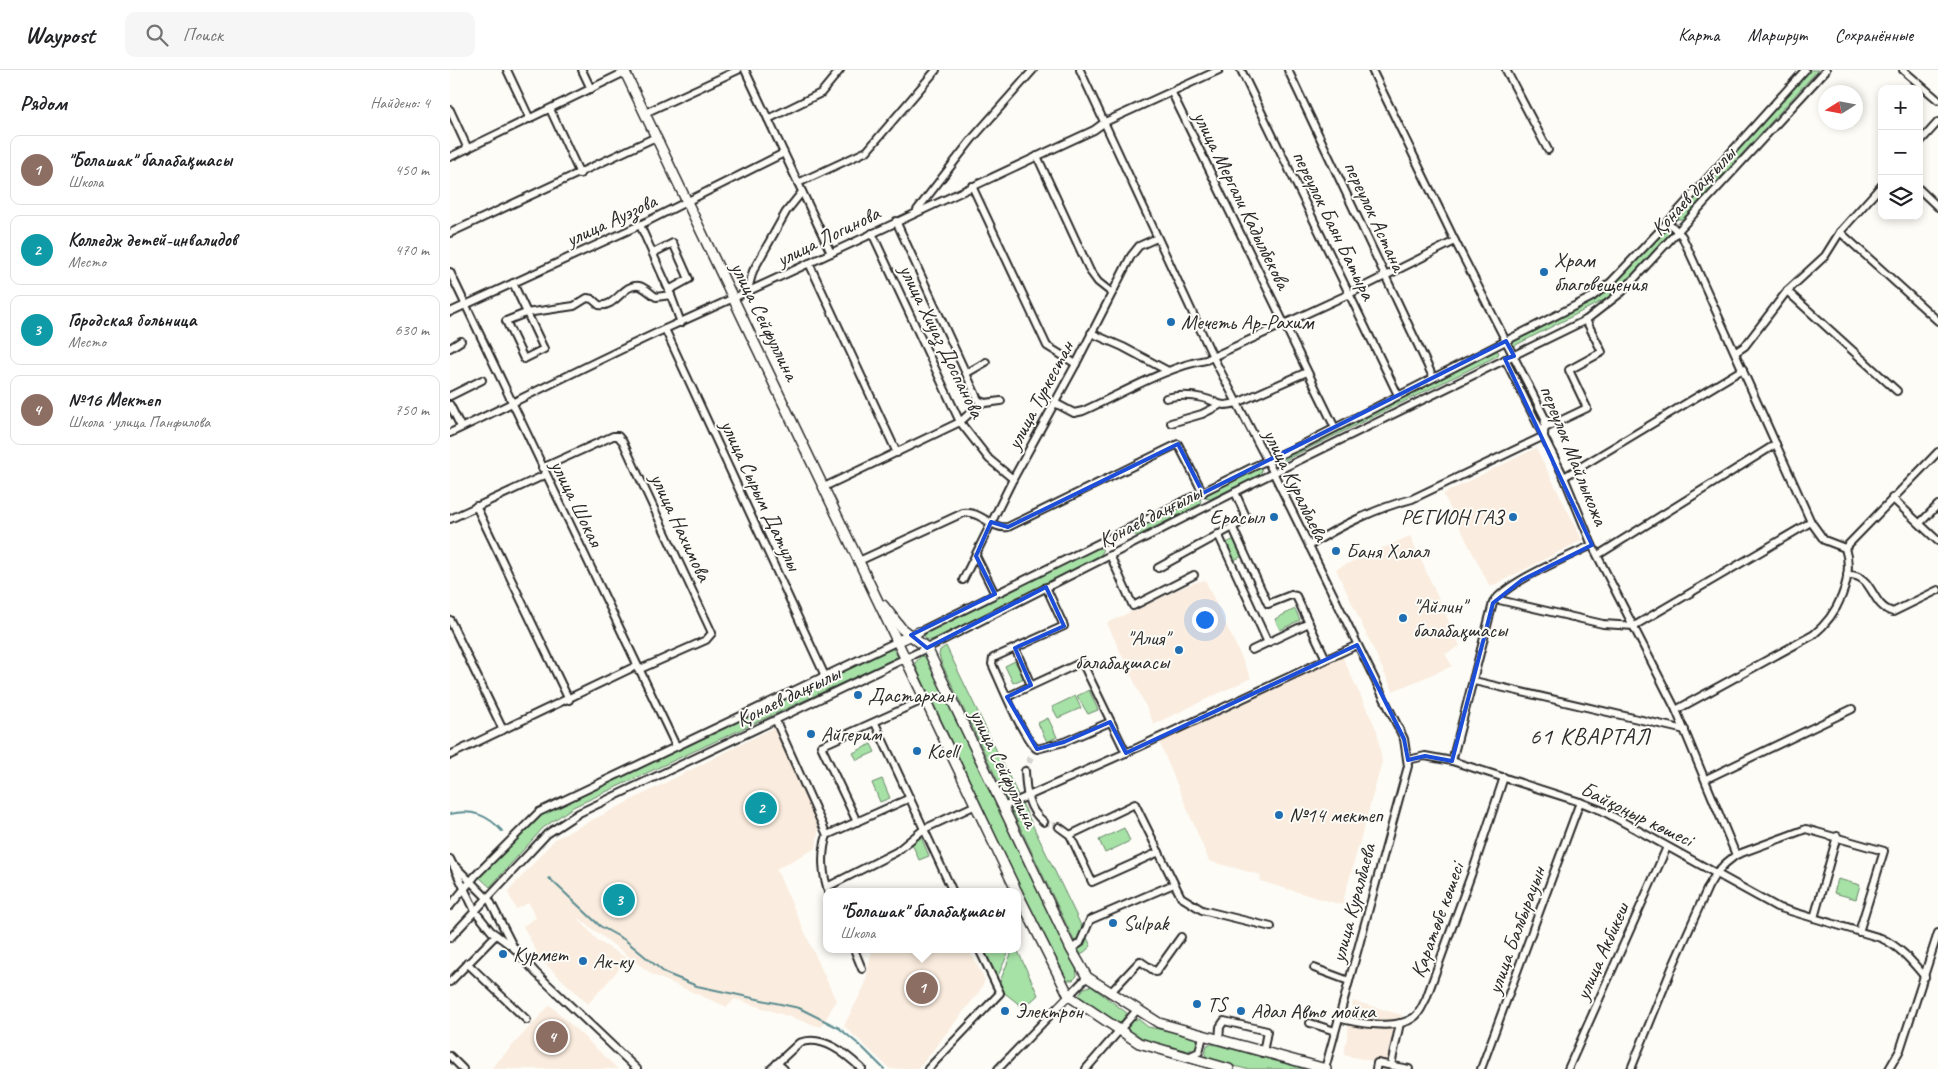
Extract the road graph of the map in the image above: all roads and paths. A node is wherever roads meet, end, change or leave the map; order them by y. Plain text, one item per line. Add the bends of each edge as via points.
1 (507, 70) edge
2 (582, 70) edge
3 (738, 70) edge
4 (745, 70) edge
5 (840, 70) edge
6 (936, 70) edge
7 (1033, 70) edge
8 (1080, 70) edge
9 (1241, 70) edge
10 (1288, 70) edge
11 (1372, 70) edge
12 (1506, 70) edge
13 (1805, 70) edge
14 (1826, 70) edge
15 (1903, 70) edge
16 (625, 71) edge
17 (1215, 71) edge
18 (591, 89) junction
19 (1172, 92) junction
20 (1938, 100) edge
21 (550, 109) junction
22 (450, 110) edge
23 (645, 113) junction
24 (530, 119) junction
25 (768, 119) junction
26 (1105, 122) junction
27 (1938, 122) edge
28 (656, 137) junction
29 (1923, 138) edge
30 (468, 148) junction
31 (1548, 150) dead end
32 (784, 153) junction
33 (1037, 156) junction
34 (450, 157) edge
35 (580, 174) junction
36 (798, 183) junction
37 (972, 186) junction
38 (1878, 189) edge
39 (802, 192) junction
40 (1923, 193) edge
41 (687, 201) junction
42 (1938, 206) edge
43 (917, 212) junction
44 (896, 221) junction
45 (1668, 222) junction
46 (640, 225) junction
47 (1678, 232) junction
48 (1840, 232) junction
49 (450, 233) edge
50 (872, 233) junction
51 (1157, 238) junction
52 (1455, 241) junction
53 (652, 253) junction
54 (831, 253) junction
55 (809, 263) junction
56 (450, 272) edge
57 (1384, 275) junction
58 (513, 283) junction
59 (1787, 291) junction
60 (670, 293) junction
61 (747, 293) junction
62 (1112, 293) junction
63 (1349, 294) junction
64 (735, 299) junction
65 (465, 304) junction
66 (450, 312) edge
67 (526, 312) junction
68 (1586, 320) junction
69 (1938, 321) edge
70 (681, 323) junction
71 (1283, 325) junction
72 (665, 329) junction
73 (1091, 334) junction
74 (461, 341) dead end
75 (1506, 341) junction
76 (450, 348) edge
77 (1736, 352) junction
78 (1514, 356) junction
79 (1213, 357) junction
80 (1505, 359) junction
81 (986, 362) dead end
82 (1076, 364) junction
83 (1743, 369) junction
84 (1168, 371) junction
85 (1307, 372) junction
86 (967, 373) junction
87 (1434, 377) junction
88 (482, 380) dead end
89 (1897, 391) dead end
90 (1398, 395) junction
91 (450, 396) edge
92 (1166, 398) dead end
93 (980, 401) junction
94 (1001, 401) dead end
95 (512, 403) junction
96 (1055, 403) junction
97 (1237, 403) junction
98 (450, 405) edge
99 (1218, 406) junction
100 (960, 422) junction
101 (1171, 423) dead end
102 (461, 427) junction
103 (1335, 428) junction
104 (1545, 428) junction
105 (450, 433) edge
106 (1544, 436) junction
107 (1776, 444) junction
108 (1938, 452) edge
109 (897, 453) junction
110 (1267, 460) junction
111 (543, 471) junction
112 (1274, 474) junction
113 (1564, 477) junction
114 (1013, 479) junction
115 (824, 487) junction
116 (1236, 492) junction
117 (1203, 493) junction
118 (1892, 498) junction
119 (1938, 505) edge
120 (476, 506) junction
121 (450, 519) edge
122 (991, 522) junction
123 (1810, 522) junction
124 (1920, 523) junction
125 (1232, 526) junction
126 (1218, 534) junction
127 (1938, 541) edge
128 (1592, 545) junction
129 (1309, 546) junction
130 (1845, 548) junction
131 (1110, 555) junction
132 (1598, 555) junction
133 (976, 556) junction
134 (859, 561) junction
135 (1158, 568) dead end
136 (1194, 575) dead end
137 (1847, 575) junction
138 (963, 580) dead end
139 (1046, 587) junction
140 (872, 588) junction
141 (1938, 590) edge
142 (994, 594) junction
143 (1495, 599) junction
144 (450, 620) edge
145 (1310, 623) junction
146 (1634, 626) junction
147 (915, 634) junction
148 (896, 642) junction
149 (1268, 643) junction
150 (1357, 645) junction
151 (927, 648) junction
152 (1015, 648) junction
153 (1252, 650) dead end
154 (905, 659) junction
155 (1326, 659) junction
156 (637, 668) junction
157 (825, 676) junction
158 (1474, 681) junction
159 (1031, 685) junction
160 (1007, 697) junction
161 (925, 699) junction
162 (569, 700) junction
163 (1852, 709) dead end
164 (1676, 710) junction
165 (776, 721) junction
166 (1110, 722) junction
167 (875, 723) junction
168 (503, 730) junction
169 (1685, 730) junction
170 (676, 746) junction
171 (1126, 753) junction
172 (450, 755) edge
173 (1408, 760) junction
174 (1452, 761) junction
175 (1025, 771) tunnel mouth
176 (1504, 777) junction
177 (1706, 779) junction
178 (1027, 797) junction
179 (910, 798) junction
180 (1580, 802) junction
181 (976, 805) junction
182 (1003, 807) junction
183 (857, 822) junction
184 (1044, 822) tunnel mouth
185 (1059, 827) tunnel mouth
186 (924, 829) junction
187 (827, 835) junction
188 (1070, 835) junction
189 (1837, 836) junction
190 (1667, 847) junction
191 (1159, 852) junction
192 (1736, 856) junction
193 (451, 860) edge
194 (1717, 872) junction
195 (471, 881) junction
196 (1174, 884) junction
197 (828, 888) edge
198 (830, 888) edge
199 (951, 888) edge
200 (1015, 888) edge
201 (464, 890) junction
202 (487, 897) junction
203 (450, 906) edge
204 (1021, 910) edge
205 (476, 911) junction
206 (1814, 918) junction
207 (1271, 927) dead end
208 (1859, 932) junction
209 (1938, 932) edge
210 (496, 935) junction
211 (1181, 937) dead end
212 (450, 938) edge
213 (514, 948) junction
214 (1071, 949) junction
215 (856, 953) edge
216 (981, 953) edge
217 (467, 963) junction
218 (1314, 968) dead end
219 (862, 969) dead end
220 (1087, 976) junction
221 (1925, 977) junction
222 (1349, 981) junction
223 (450, 982) edge
224 (1110, 993) junction
225 (1068, 996) junction
226 (1137, 1010) junction
227 (1338, 1018) junction
228 (526, 1020) dead end
229 (1310, 1023) dead end
230 (1400, 1023) junction
231 (1335, 1031) junction
232 (1119, 1032) junction
233 (1203, 1036) junction
234 (1218, 1040) junction
235 (1263, 1053) junction
236 (450, 1056) edge
237 (1185, 1058) junction
238 (777, 1063) junction
239 (1391, 1065) junction
240 (463, 1069) edge
241 (637, 1069) edge
242 (771, 1069) edge
243 (784, 1069) edge
244 (862, 1069) edge
245 (928, 1069) edge
246 (998, 1069) edge
247 (1086, 1069) edge
248 (1229, 1069) edge
249 (1326, 1069) edge
250 (1376, 1069) edge
251 (1408, 1069) edge
252 (1481, 1069) edge
253 (1568, 1069) edge
254 (1631, 1069) edge
255 (1889, 1069) edge

1 - 24 street
2 - 18 street
3 - 23 street
4 - 25 street
5 - 25 street via 822,93
6 - 36 street via 866,150
7 - 43 street via 972,139
8 - 26 street, улица Куралбаева
9 - 63 street, переулок Баян Батыра
10 - 57 street, переулок Астана
11 - 52 street, переулок Майлыкожа
12 - 31 street
13 - 45 street, Қонаев даңғылы
14 - 47 street, Қонаев даңғылы
15 - 20 street
16 - 18 street
16 - 23 main road, улица Сейфуллина
17 - 19 street, улица Логинова
18 - 21 street
19 - 26 street, улица Логинова
19 - 71 street, улица Мергали Кадылбекова
21 - 24 street
21 - 35 street
22 - 30 street
23 - 28 main road, улица Сейфуллина
24 - 30 street
25 - 32 street
26 - 33 street, улица Логинова
26 - 51 street, улица Куралбаева
27 - 29 street
28 - 35 street
28 - 41 main road, улица Сейфуллина
30 - 34 street
32 - 36 street
32 - 41 street, улица Ауэзова
33 - 37 street, улица Логинова
33 - 62 street via 1090,270 1098,282
35 - 49 street
36 - 39 street
37 - 43 street, улица Логинова
37 - 82 street via 1047,346
38 - 48 street
39 - 54 street
39 - 61 street via 786,212 753,271
40 - 42 street
41 - 46 street, улица Ауэзова
41 - 64 main road, улица Сейфуллина
43 - 44 street, улица Логинова
44 - 50 street, улица Логинова
44 - 86 street
45 - 47 street
45 - 75 street, Қонаев даңғылы via 1603,290
46 - 53 street
46 - 58 street, улица Ауэзова
47 - 68 street, Қонаев даңғылы via 1622,292
47 - 77 street
48 - 59 street via 1825,256
48 - 69 street
50 - 54 street, улица Логинова
50 - 100 street, улица Хиуаз Доспанова
51 - 62 street, улица Туркестан via 1135,250
51 - 79 street, улица Куралбаева
52 - 57 street
52 - 75 street, переулок Майлыкожа
53 - 60 street
53 - 60 street via 673,243 689,280
54 - 55 street, улица Логинова
55 - 61 street, улица Логинова
55 - 109 street
56 - 65 street, улица Шокая
57 - 63 street
57 - 87 street, переулок Астана
58 - 65 street, улица Ауэзова
58 - 67 street
59 - 77 street via 1745,346
59 - 89 street
60 - 67 street via 656,297 641,286 635,286 606,305 599,305 589,298 574,306
60 - 70 street
61 - 64 street, улица Логинова
62 - 73 street, улица Туркестан
63 - 71 street
63 - 90 street, переулок Баян Батыра
64 - 70 street, улица Логинова
64 - 115 main road, улица Сейфуллина
65 - 66 street, улица Ауэзова
65 - 95 street, улица Шокая
67 - 67 street via 544,349 524,359 506,321
68 - 78 street, Қонаев даңғылы
68 - 104 street via 1602,352 1569,370 1587,408
70 - 72 street, улица Логинова
71 - 79 street
71 - 85 street, улица Мергали Кадылбекова
72 - 95 street, улица Логинова
72 - 157 street, улица Сырым Датулы
73 - 82 street, улица Туркестан
73 - 84 street
74 - 76 street
75 - 78 street, переулок Майлыкожа
75 - 87 street, Қонаев даңғылы
77 - 83 street
78 - 80 street, Қонаев даңғылы
78 - 104 street, переулок Майлыкожа via 1545,418
79 - 84 street
79 - 97 street, улица Куралбаева
80 - 106 street
80 - 112 street, Қонаев даңғылы
81 - 86 street
82 - 96 street, улица Туркестан
83 - 107 street
83 - 113 street
84 - 96 street via 1078,413
85 - 97 street
85 - 103 street, улица Мергали Кадылбекова
86 - 93 street
87 - 90 street, Қонаев даңғылы
88 - 91 street
90 - 103 street, Қонаев даңғылы
92 - 99 street via 1195,396
93 - 94 street
93 - 100 street via 978,407
95 - 102 street, улица Логинова
95 - 111 street, улица Шокая
96 - 114 street, улица Туркестан
97 - 99 street
97 - 110 street, улица Куралбаева
98 - 102 street
99 - 101 street
100 - 109 street
100 - 114 street, улица Хиуаз Доспанова via 989,460
102 - 105 street, улица Логинова
103 - 110 street, Қонаев даңғылы
104 - 106 street, переулок Майлыкожа
106 - 113 street, переулок Майлыкожа
106 - 129 street via 1412,499 1343,527
107 - 123 street
107 - 132 street
108 - 118 street
109 - 115 street
110 - 112 street, улица Куралбаева
110 - 117 street, Қонаев даңғылы
111 - 120 street
111 - 156 street, улица Шокая
111 - 156 street, улица Нахимова via 613,436 618,436 623,442 712,632 706,640
112 - 116 street, Қонаев даңғылы
112 - 129 street, улица Куралбаева
113 - 128 street, переулок Майлыкожа
114 - 122 street, улица Туркестан
115 - 134 main road, улица Сейфуллина
116 - 125 street via 1247,519
116 - 131 street, Қонаев даңғылы
117 - 122 street via 1178,444 1008,527
117 - 142 street, Қонаев даңғылы
118 - 124 street
118 - 130 street
119 - 124 street
120 - 121 street
120 - 162 street
122 - 133 street, улица Туркестан
122 - 134 street via 972,512 957,514
123 - 130 street via 1824,540
123 - 146 street
124 - 127 street
125 - 126 street
125 - 145 street via 1268,604 1294,594
126 - 135 street
126 - 149 street
128 - 132 street, переулок Майлыкожа
128 - 143 street via 1522,580
129 - 150 street, улица Куралбаева
130 - 137 street
131 - 136 street via 1134,606
131 - 139 street, Қонаев даңғылы
132 - 146 street, переулок Майлыкожа
133 - 138 street, улица Туркестан
133 - 142 street
134 - 140 main road, улица Сейфуллина
137 - 141 street via 1860,576 1865,580 1880,604 1893,612
137 - 164 street via 1838,607 1822,628
139 - 151 street, Қонаев даңғылы
139 - 152 street via 1064,626
140 - 147 main road, улица Сейфуллина via 896,623
140 - 148 main road, улица Сейфуллина
142 - 147 street, Қонаев даңғылы
143 - 146 street via 1603,624
143 - 158 street
144 - 168 street
145 - 149 street
145 - 155 street
146 - 164 street, переулок Майлыкожа
147 - 148 main road, Қонаев даңғылы
147 - 151 main road, улица Сейфуллина
148 - 154 main road, улица Сейфуллина
148 - 157 street, Қонаев даңғылы
149 - 153 street
150 - 155 street
150 - 173 street, улица Куралбаева via 1404,739
151 - 154 street, Қонаев даңғылы
151 - 182 main road, улица Сейфуллина
152 - 159 street
152 - 160 street via 992,661
154 - 161 main road, улица Сейфуллина
154 - 165 street, Қонаев даңғылы
155 - 171 street
156 - 162 street
156 - 170 street, улица Шокая
157 - 170 street, Қонаев даңғылы
158 - 169 street
158 - 174 street
159 - 160 street
159 - 166 street via 1082,662
160 - 166 street via 1034,752
161 - 167 street
161 - 181 main road, улица Сейфуллина
162 - 168 street
163 - 177 street
164 - 169 street, переулок Майлыкожа
165 - 187 street
165 - 202 street, Қонаев даңғылы via 579,813 547,834
166 - 171 street
167 - 179 street
167 - 183 street via 821,746
168 - 172 street
169 - 177 street, переулок Майлыкожа
170 - 195 street, Қонаев даңғылы via 539,812
171 - 178 street
173 - 174 street, Байқоңыр көшесі via 1425,756
173 - 222 street, улица Куралбаева
174 - 176 street, Байқоңыр көшесі
175 - 178 street
176 - 180 street, Байқоңыр көшесі
176 - 230 street, Қаратөбе көшесі via 1426,999 1414,1018
177 - 192 street, переулок Майлыкожа
178 - 182 street
178 - 184 street
179 - 183 street
179 - 186 street
180 - 190 street, Байқоңыр көшесі
180 - 252 street, улица Балбырауын
181 - 186 street
181 - 200 main road, улица Сейфуллина
182 - 214 main road, улица Сейфуллина
183 - 187 street
185 - 188 street
186 - 198 street via 896,852
186 - 199 street
187 - 197 street via 823,859
188 - 191 street via 1092,882
188 - 191 street via 1135,804
189 - 192 street via 1802,830
189 - 206 street
189 - 208 street via 1884,851
190 - 194 street, Байқоңыр көшесі
190 - 253 street, улица Акбикеш
191 - 196 street
192 - 194 street
193 - 195 street
193 - 201 street
194 - 206 street, Байқоңыр көшесі via 1777,906
194 - 254 street via 1672,968
195 - 201 street, Қонаев даңғылы
195 - 202 street
196 - 207 street via 1182,897 1202,910
196 - 214 street via 1090,920 1080,943
201 - 203 street, Қонаев даңғылы
201 - 205 street
202 - 205 street, Қонаев даңғылы
202 - 213 street
204 - 225 main road, улица Сейфуллина
205 - 210 street
205 - 212 street, Қонаев даңғылы
206 - 208 street, Байқоңыр көшесі
208 - 221 street, Байқоңыр көшесі via 1881,938 1905,952
209 - 221 street
210 - 213 street
210 - 217 street
211 - 224 street via 1156,972 1140,960
213 - 241 street
214 - 220 main road, улица Сейфуллина
215 - 219 street
216 - 245 street via 1000,993
217 - 223 street
217 - 228 street
218 - 222 street
220 - 224 main road
220 - 225 street
221 - 255 street via 1900,1050
222 - 227 street, улица Куралбаева
224 - 226 main road
225 - 232 main road
225 - 246 street
226 - 232 street
226 - 233 main road via 1158,1023
227 - 230 street via 1370,1024
227 - 231 street, улица Куралбаева
229 - 231 street
230 - 239 street
231 - 249 street, улица Куралбаева
232 - 237 main road via 1154,1050
232 - 247 street
233 - 234 main road
233 - 237 street via 1199,1052
234 - 235 main road
234 - 235 street via 1224,1021 1267,1031
235 - 249 main road
236 - 240 street
237 - 248 main road
238 - 242 street
238 - 243 street
238 - 244 street via 799,1042 811,1041 843,1051
239 - 250 street via 1378,1063
239 - 251 street

